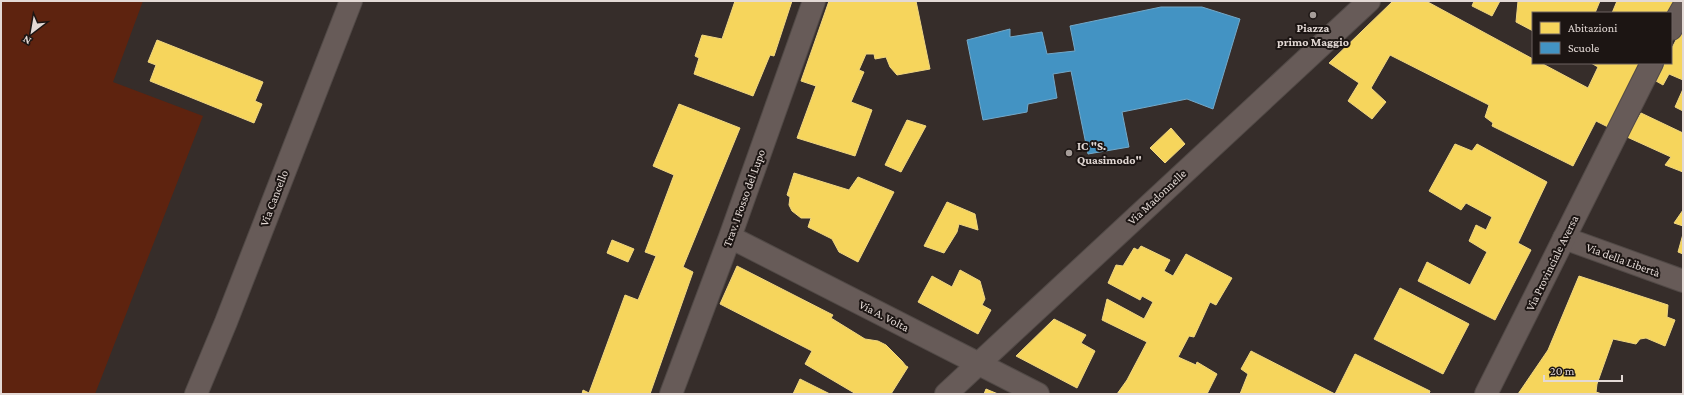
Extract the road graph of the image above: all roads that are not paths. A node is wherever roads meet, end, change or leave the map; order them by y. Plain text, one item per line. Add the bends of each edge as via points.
1 (351, 1) edge
2 (814, 1) edge
3 (1359, 5) edge
4 (1683, 8) edge
5 (1672, 27) edge
6 (1651, 64) edge
7 (730, 237) junction
8 (1564, 238) junction
9 (1683, 281) edge
10 (978, 364) junction
11 (196, 394) edge
12 (671, 394) edge
13 (946, 394) edge
14 (1038, 394) edge
15 (1486, 394) edge

1 - 11 street, Via Cancello
2 - 7 street, Trav. I Fosso del Lupo
3 - 10 street, Via Madonnelle
4 - 5 street
6 - 8 street, Via Provinciale Aversa
7 - 10 street, Via A. Volta
7 - 12 street, Trav. I Fosso del Lupo
8 - 9 street, Via della Libertà
8 - 15 street, Via Provinciale Aversa
10 - 13 street, Via Madonnelle
10 - 14 street, Via A. Volta

